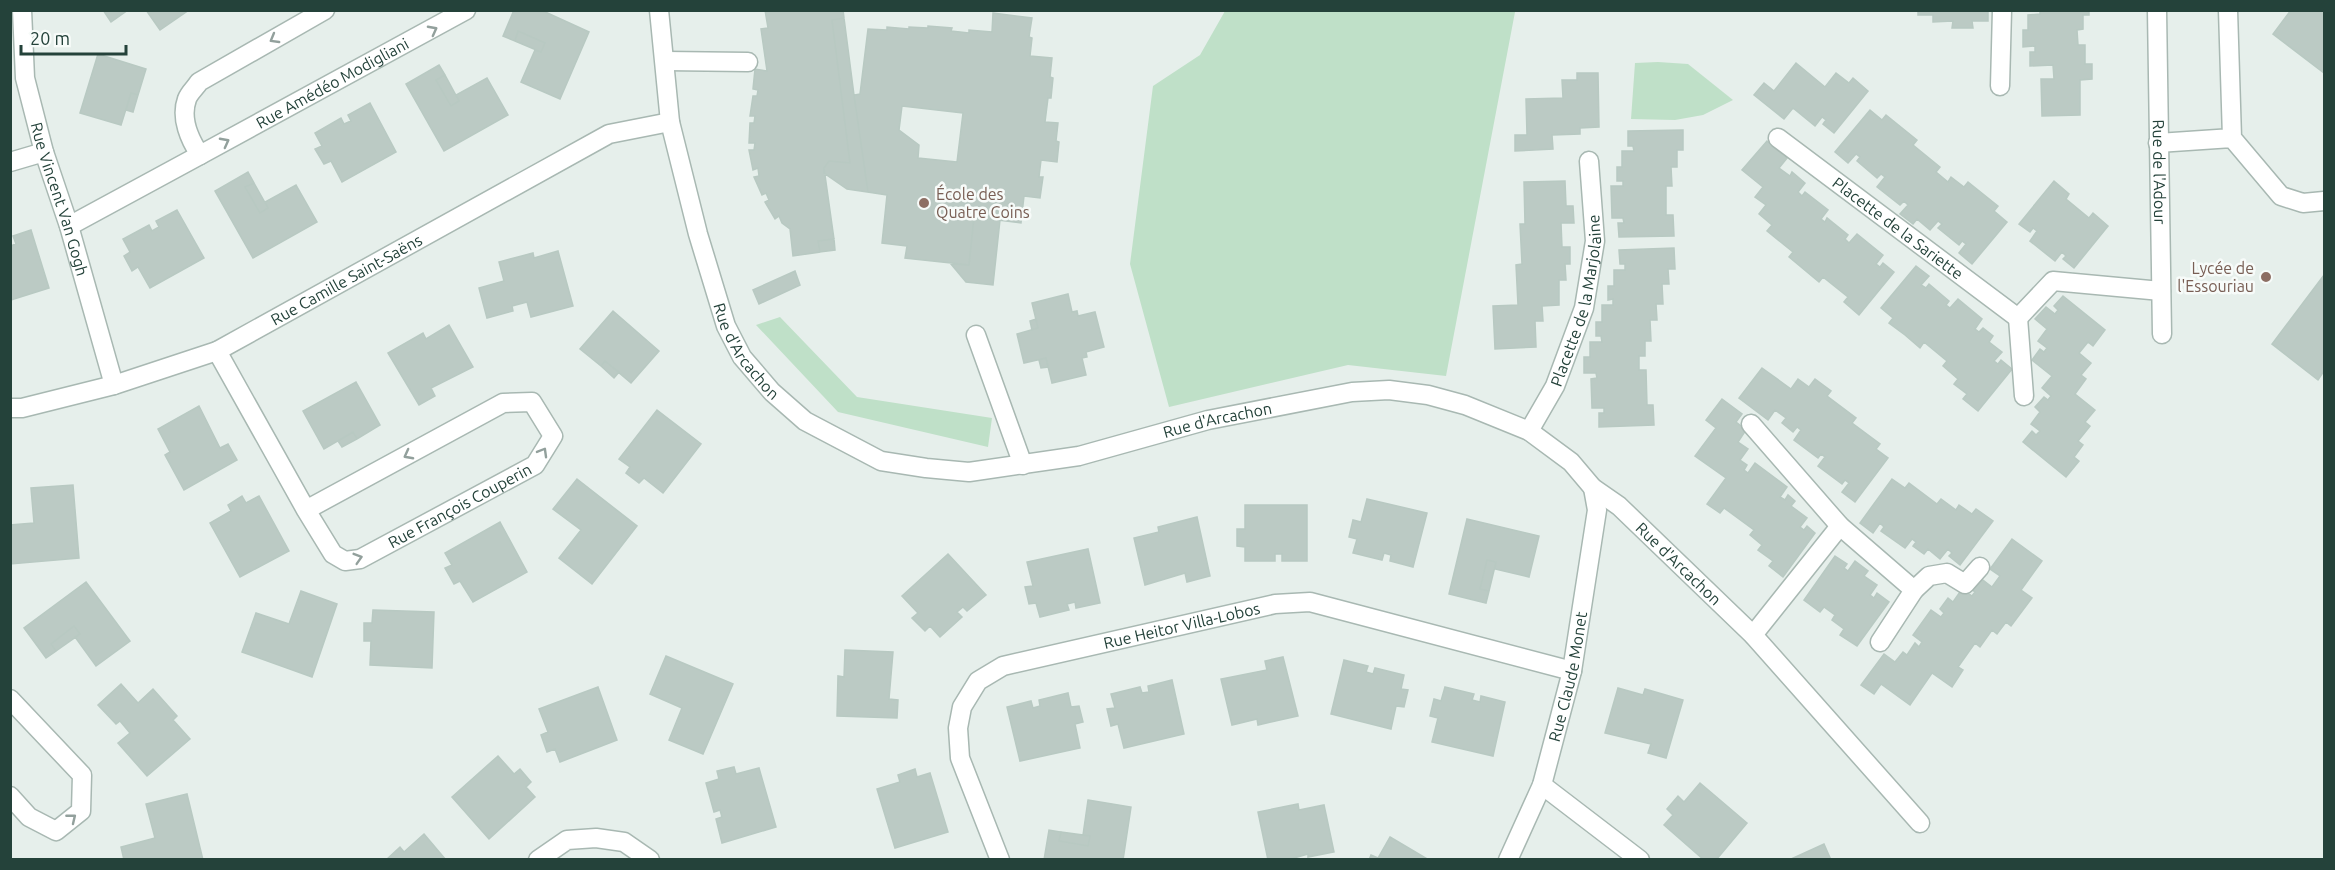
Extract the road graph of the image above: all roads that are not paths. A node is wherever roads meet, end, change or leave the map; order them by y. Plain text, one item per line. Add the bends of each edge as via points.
1 (22, 10) edge
2 (325, 10) edge
3 (466, 10) edge
4 (659, 10) edge
5 (2002, 10) edge
6 (2157, 10) edge
7 (2228, 10) edge
8 (664, 61) junction
9 (748, 62) dead end
10 (2000, 86) dead end
11 (670, 122) junction
12 (1778, 138) dead end
13 (2232, 138) junction
14 (2158, 143) junction
15 (44, 152) junction
16 (200, 156) junction
17 (1589, 161) dead end
18 (10, 162) edge
19 (2325, 201) edge
20 (69, 226) junction
21 (2161, 291) junction
22 (2018, 318) junction
23 (2162, 334) dead end
24 (976, 335) dead end
25 (218, 351) junction
26 (114, 385) junction
27 (2024, 396) dead end
28 (10, 408) edge
29 (1751, 424) dead end
30 (1529, 431) junction
31 (1023, 465) junction
32 (1593, 488) junction
33 (306, 510) junction
34 (1840, 526) junction
35 (1980, 567) dead end
36 (1914, 590) junction
37 (1753, 635) junction
38 (1880, 642) dead end
39 (1572, 671) junction
40 (10, 699) edge
41 (1542, 785) junction
42 (10, 796) edge
43 (1920, 823) dead end
44 (538, 860) edge
45 (650, 860) edge
46 (1000, 860) edge
47 (1508, 860) edge
48 (1640, 860) edge

1 - 15 street, Rue Vincent Van Gogh via 25,78
2 -> 16 street via 199,82 187,99 186,117 189,139
16 -> 3 street, Rue Amédéo Modigliani
4 - 8 street, Rue d'Arcachon
5 - 10 street
6 - 14 street, Rue de l'Adour
7 - 13 street
8 - 9 street
8 - 11 street, Rue d'Arcachon
11 - 25 street, Rue Camille Saint-Saëns via 609,134
11 - 31 street, Rue d'Arcachon via 726,326 742,357 772,392 805,421 881,461 969,472
12 - 22 street, Placette de la Sariette
13 - 14 street
13 - 19 street via 2281,196 2303,203
14 - 21 street, Rue de l'Adour
15 - 18 street
15 - 20 street, Rue Vincent Van Gogh
16 - 20 street, Rue Amédéo Modigliani
17 - 30 street, Placette de la Marjolaine via 1595,241 1584,308 1555,386
20 - 26 street, Rue Vincent Van Gogh
21 - 22 street via 2053,281
21 - 23 street, Rue de l'Adour
22 - 27 street
24 - 31 street
25 - 26 street, Rue Camille Saint-Saëns
25 - 33 street, Rue François Couperin
26 - 28 street, Rue Camille Saint-Saëns
29 - 34 street
30 - 31 street, Rue d'Arcachon via 1465,405 1428,395 1389,390 1352,392 1208,420 1079,456
30 - 32 street, Rue d'Arcachon via 1571,462
32 - 37 street, Rue d'Arcachon via 1619,506
32 - 39 street, Rue Claude Monet via 1597,510
33 -> 33 street, Rue François Couperin via 333,554 345,561 360,559 535,465 553,435 532,402 503,403
34 - 36 street
34 - 37 street
35 - 36 street via 1965,584 1947,573 1929,576
36 - 38 street
37 - 43 street, Rue d'Arcachon
39 - 41 street, Rue Claude Monet
39 - 46 street, Rue Heitor Villa-Lobos via 1310,602 1275,604 1003,666 978,681 962,707 958,728 960,758
42 -> 40 street via 29,817 56,831 81,811 82,775
41 - 47 street, Rue Claude Monet
41 - 48 street
44 - 45 street via 567,840 596,838 624,842

